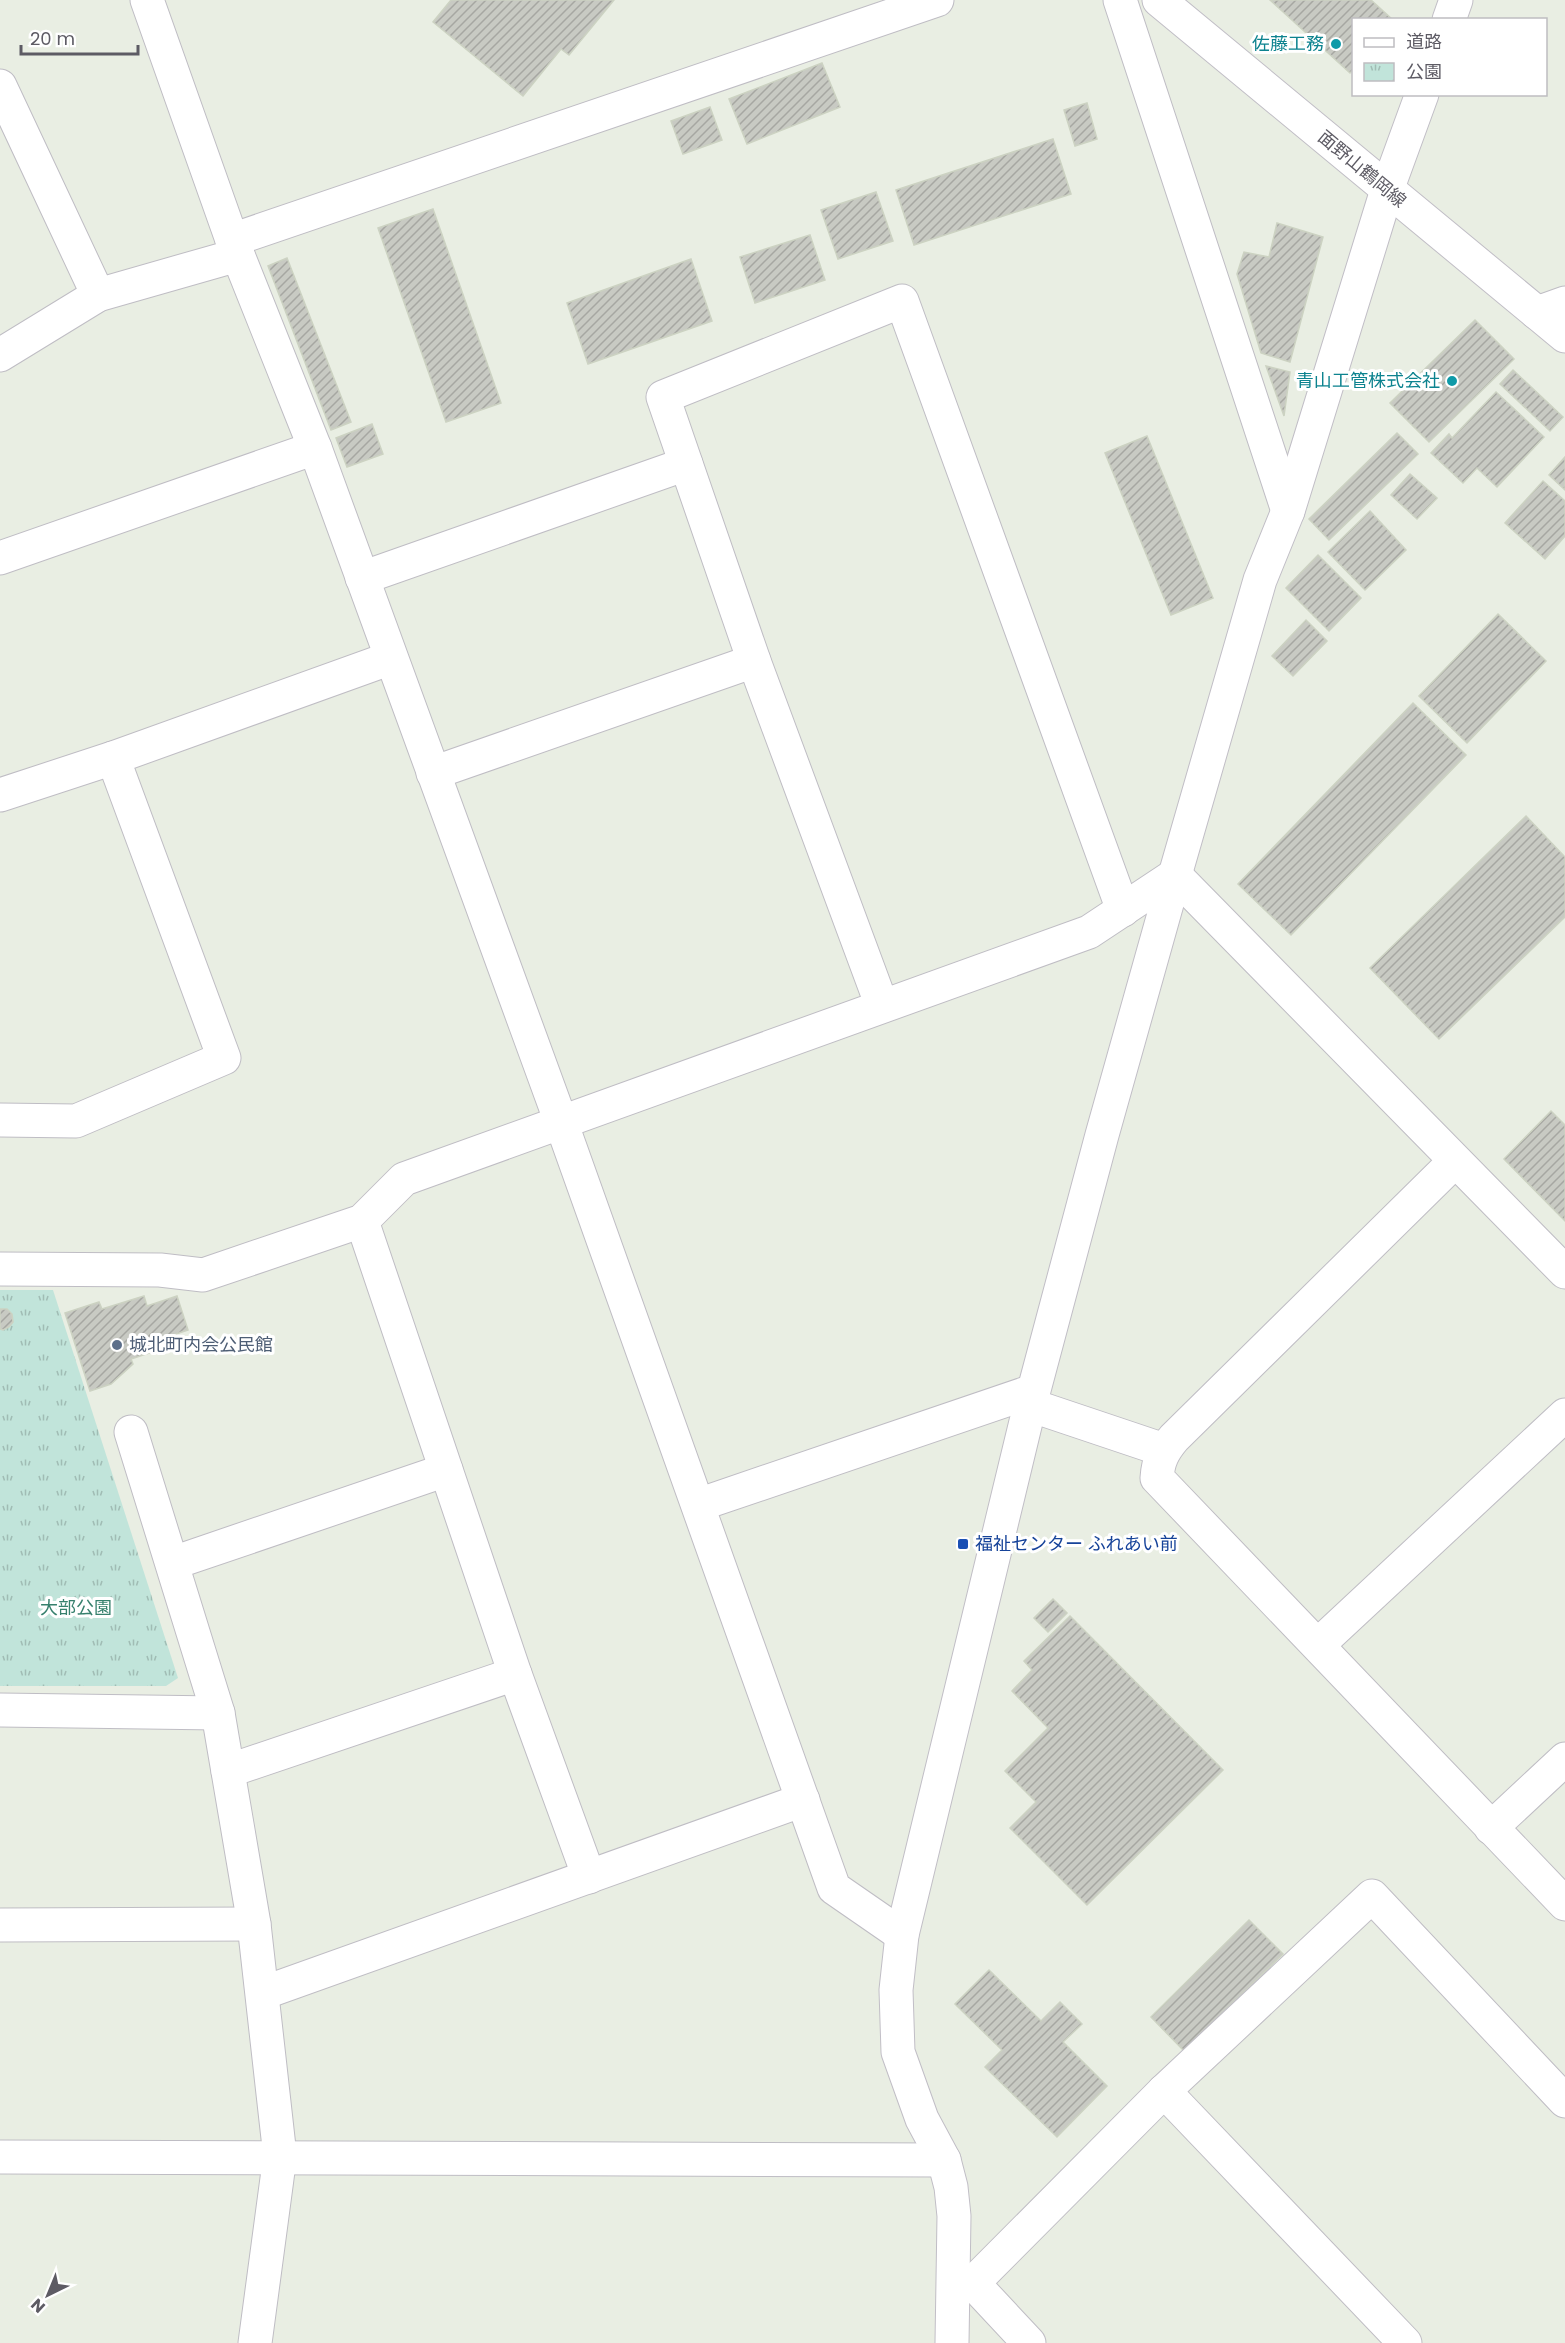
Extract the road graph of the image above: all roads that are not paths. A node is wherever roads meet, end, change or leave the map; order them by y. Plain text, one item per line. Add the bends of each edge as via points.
1 (147, 0) edge
2 (937, 0) edge
3 (1120, 0) edge
4 (1159, 0) edge
5 (1456, 0) edge
6 (1450, 18) edge
7 (0, 86) edge
8 (1421, 96) edge
9 (14, 143) edge
10 (1387, 190) junction
11 (235, 247) junction
12 (98, 295) junction
13 (1551, 308) edge
14 (1565, 336) edge
15 (0, 355) edge
16 (315, 448) junction
17 (686, 464) junction
18 (1288, 511) junction
19 (0, 558) edge
20 (362, 578) junction
21 (391, 658) junction
22 (754, 661) junction
23 (113, 758) junction
24 (433, 773) junction
25 (0, 795) edge
26 (1175, 875) junction
27 (1123, 910) junction
28 (882, 1006) junction
29 (0, 1120) edge
30 (561, 1122) junction
31 (1455, 1161) junction
32 (362, 1221) junction
33 (0, 1269) edge
34 (1565, 1272) edge
35 (1032, 1398) junction
36 (1565, 1415) edge
37 (131, 1432) dead end
38 (1164, 1450) junction
39 (446, 1470) junction
40 (698, 1505) junction
41 (172, 1563) junction
42 (1317, 1645) junction
43 (514, 1674) junction
44 (0, 1710) edge
45 (218, 1713) junction
46 (1565, 1759) edge
47 (228, 1771) junction
48 (803, 1800) junction
49 (1491, 1828) junction
50 (589, 1877) junction
51 (1565, 1904) edge
52 (255, 1924) junction
53 (0, 1925) edge
54 (902, 1935) junction
55 (263, 1993) junction
56 (1164, 2091) junction
57 (1565, 2101) edge
58 (280, 2156) junction
59 (0, 2157) edge
60 (945, 2160) junction
61 (964, 2283) junction
62 (255, 2343) edge
63 (952, 2343) edge
64 (1029, 2343) edge
65 (1405, 2343) edge

1 - 11 street
2 - 11 street
3 - 18 street
4 - 10 street, 面野山鶴岡線
5 - 6 street
7 - 9 street
8 - 10 street
9 - 12 street
10 - 13 street, 面野山鶴岡線
10 - 18 street
11 - 12 street
11 - 16 street
12 - 15 street
13 - 14 street, 面野山鶴岡線
16 - 19 street
16 - 20 street
17 - 20 street
17 - 22 street
17 - 27 street via 663,397 902,301
18 - 26 street via 1260,580
20 - 21 street
21 - 23 street
21 - 24 street
22 - 24 street
22 - 28 street
23 - 25 street
23 - 29 street via 225,1058 76,1121
24 - 30 street
26 - 27 street
26 - 31 street
26 - 35 street
27 - 28 street via 1089,932
28 - 30 street
30 - 32 street via 404,1179
30 - 40 street
31 - 34 street
31 - 38 street
32 - 33 street via 202,1275 160,1270
32 - 39 street
35 - 38 street
35 - 40 street
35 - 54 street
36 - 42 street
37 - 41 street
38 - 42 street via 1157,1478
39 - 41 street
39 - 43 street
40 - 48 street
41 - 45 street
42 - 49 street
43 - 47 street
43 - 50 street
44 - 45 street
45 - 47 street
46 - 49 street
47 - 52 street
48 - 50 street
48 - 54 street via 834,1888
49 - 51 street
50 - 55 street
52 - 53 street
52 - 55 street
54 - 60 street via 896,1990 898,2052 922,2118
55 - 58 street
56 - 57 street via 1372,1896
56 - 61 street
56 - 65 street
58 - 59 street
58 - 60 street
58 - 62 street
60 - 61 street
61 - 63 street
61 - 64 street

